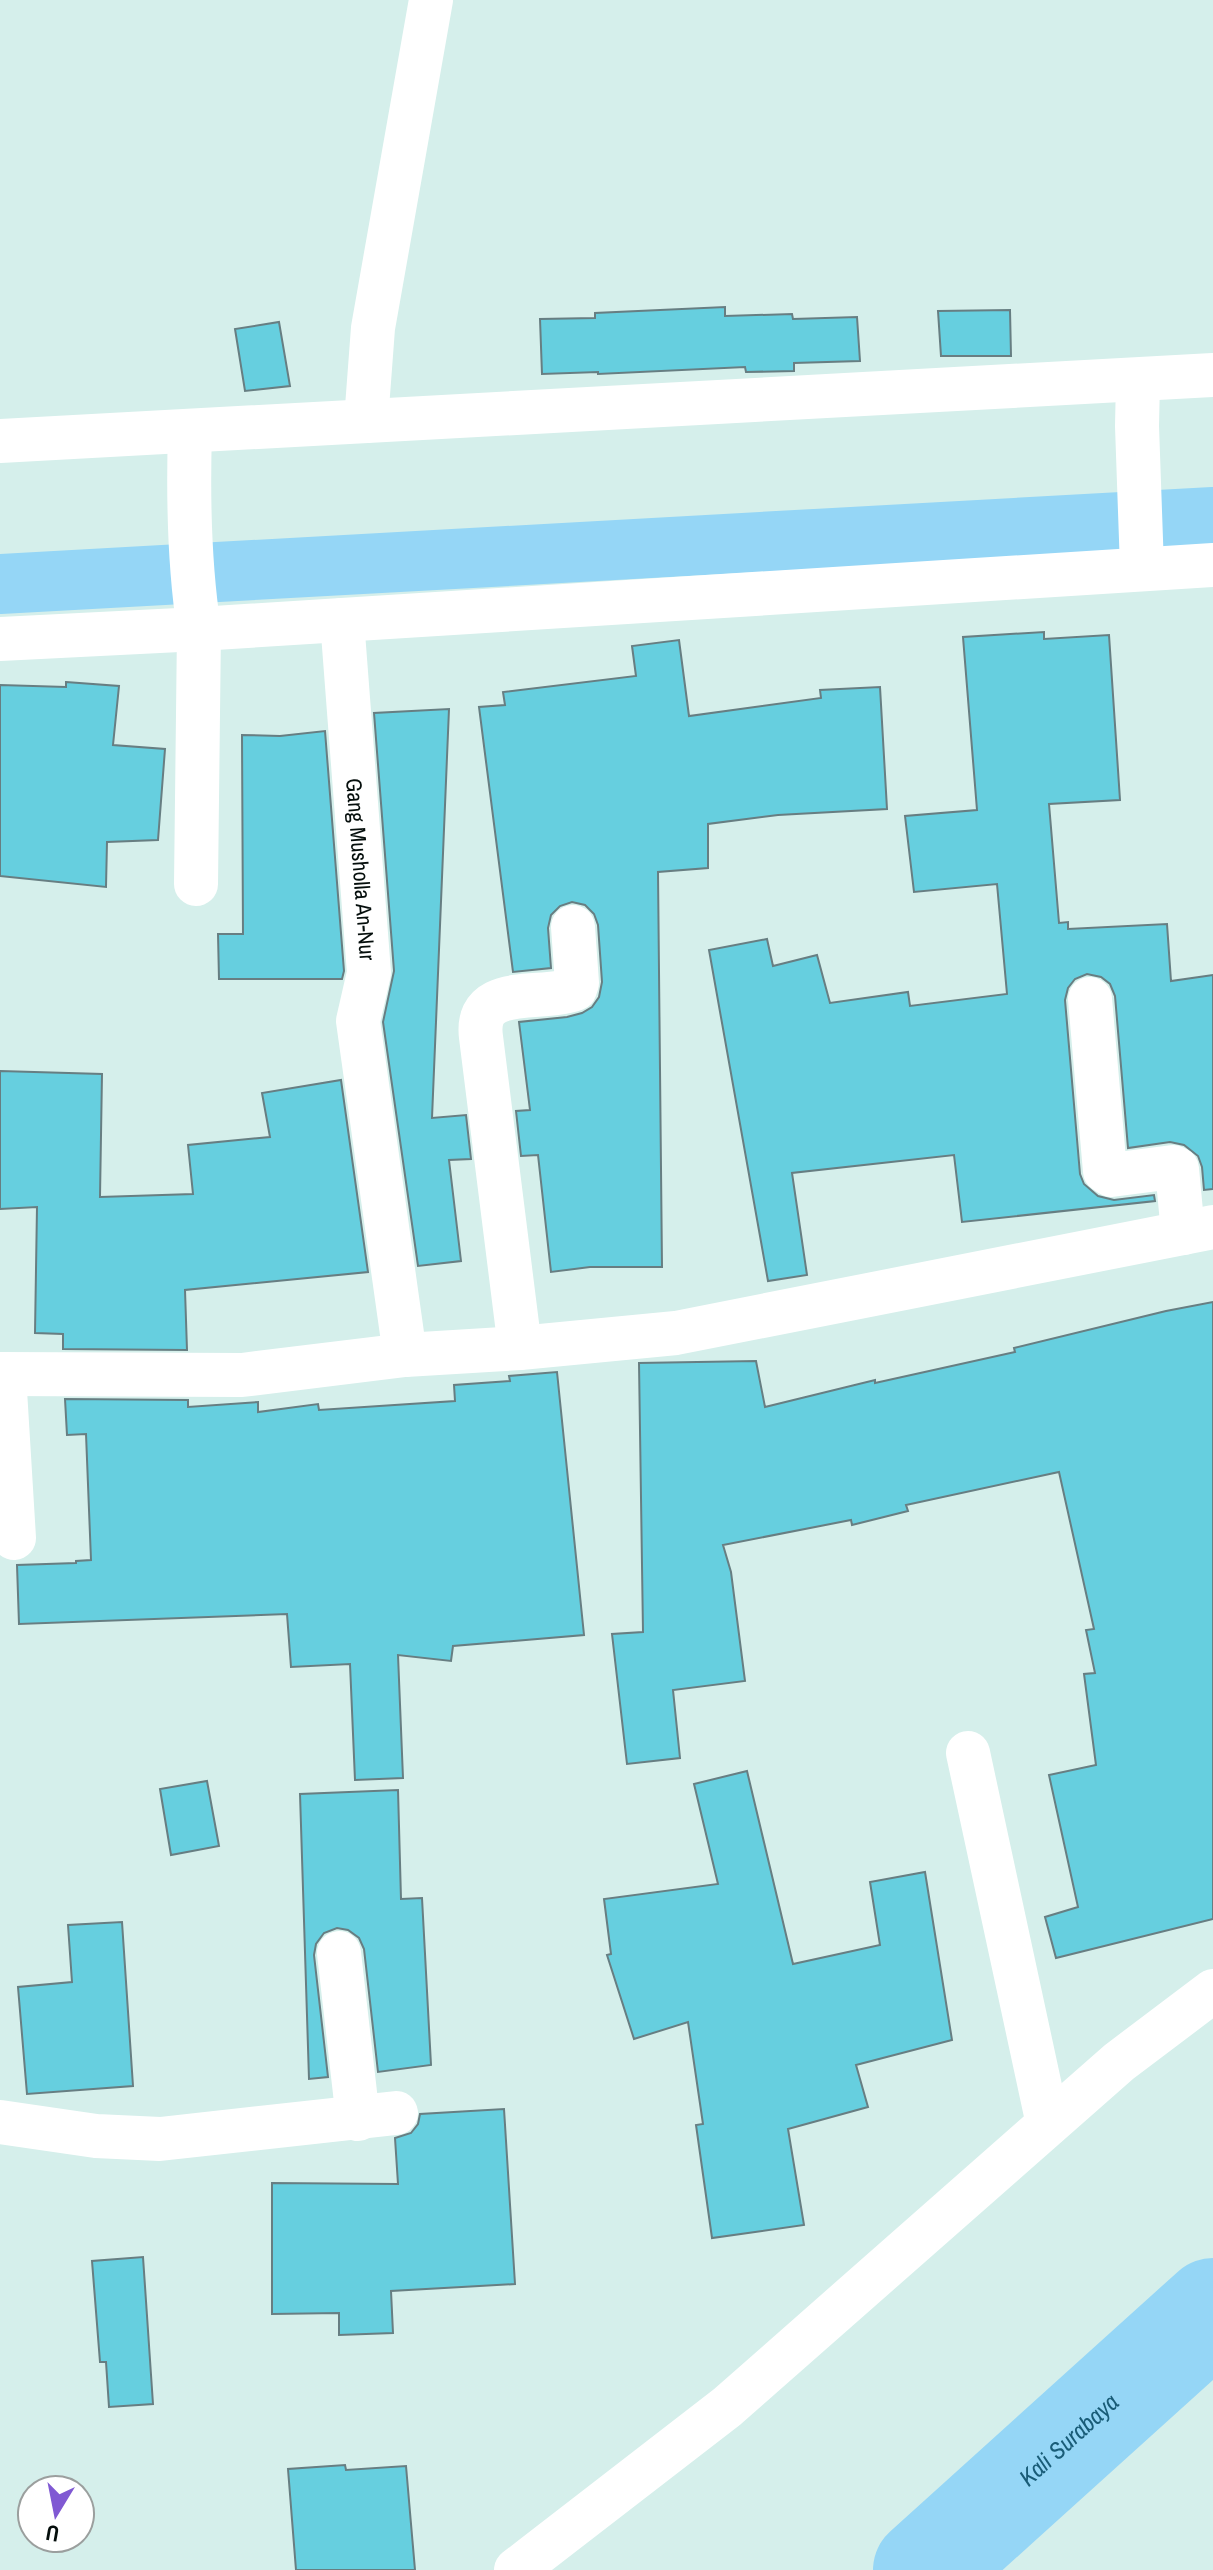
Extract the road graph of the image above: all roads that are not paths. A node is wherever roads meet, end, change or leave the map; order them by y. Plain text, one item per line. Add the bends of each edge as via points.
1 (431, 0) edge
2 (1213, 375) edge
3 (1138, 380) junction
4 (366, 421) junction
5 (190, 431) junction
6 (0, 441) edge
7 (1141, 560) junction
8 (1213, 565) edge
9 (198, 617) junction
10 (342, 620) junction
11 (0, 639) edge
12 (196, 884) dead end
13 (573, 927) dead end
14 (1090, 999) dead end
15 (1198, 1230) edge
16 (520, 1348) junction
17 (405, 1355) junction
18 (2, 1374) edge
19 (14, 1538) dead end
20 (968, 1753) dead end
21 (339, 1953) dead end
22 (1213, 1991) edge
23 (0, 2122) edge
24 (1048, 2124) junction
25 (516, 2570) edge

1 - 4 street via 373,328
2 - 3 street
3 - 4 street
3 - 7 street
4 - 5 street
5 - 6 street
5 - 9 street
7 - 8 street
7 - 10 street
9 - 10 street
9 - 11 street
9 - 12 street
10 - 17 street, Gang Musholla An-Nur via 369,973 358,1021
13 - 16 street via 575,989 502,999 481,1016
14 - 15 street via 1105,1171 1111,1175 1177,1169
15 - 16 street via 676,1333
16 - 17 street
17 - 18 street via 242,1375
18 - 19 street
20 - 24 street
21 - 23 street via 377,2116 160,2139
22 - 24 street
24 - 25 street via 727,2407

